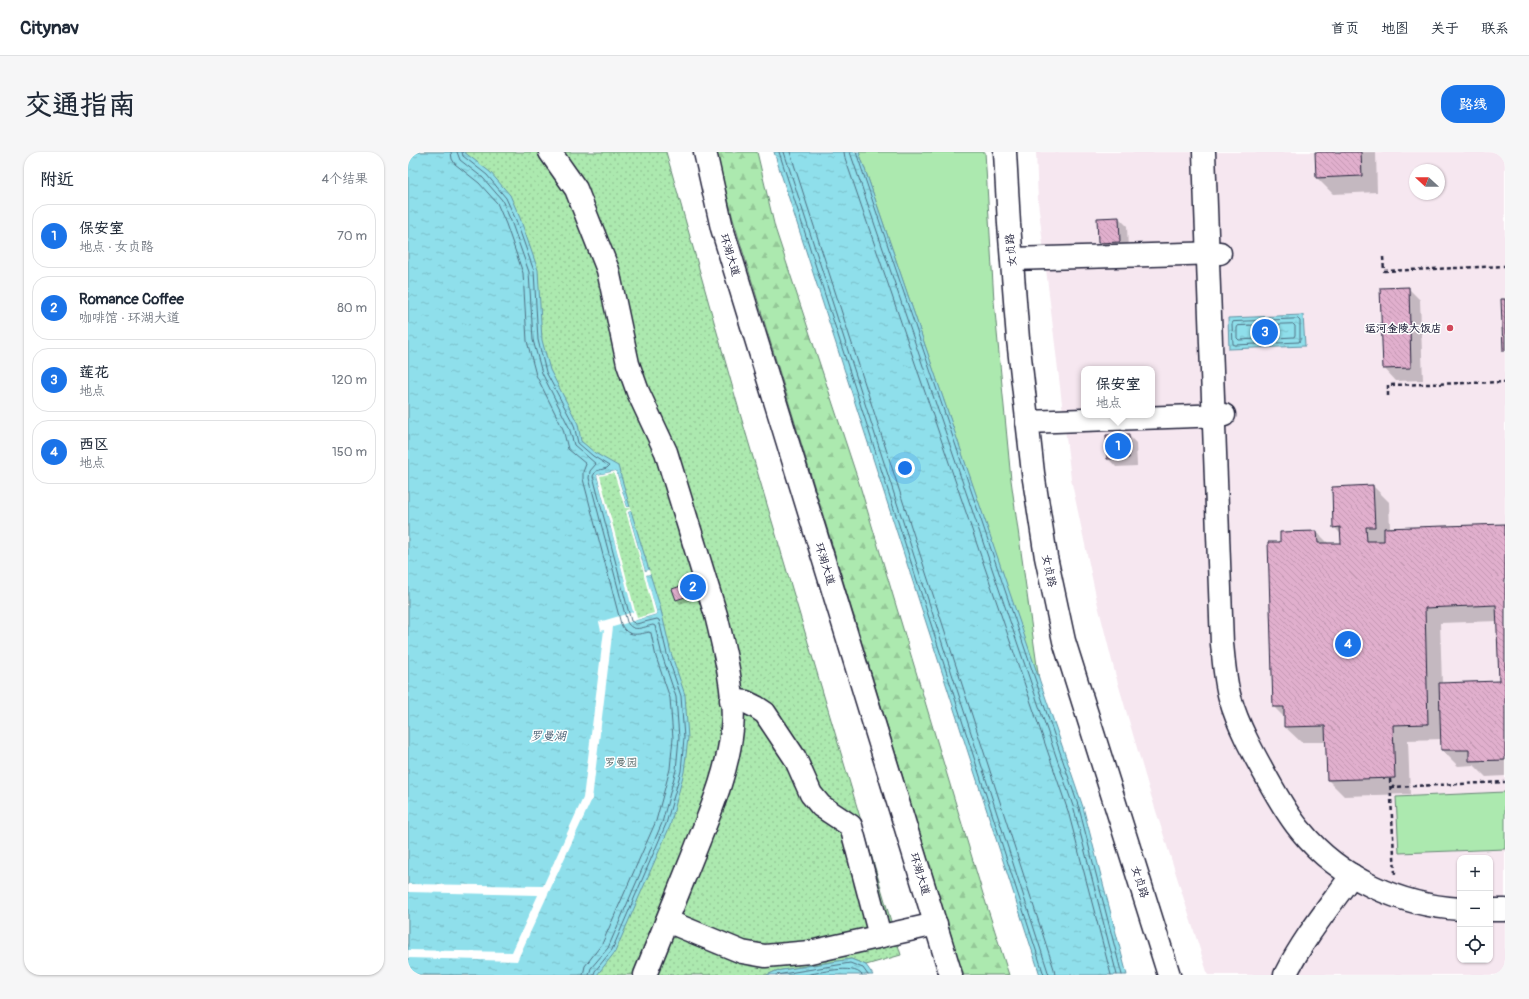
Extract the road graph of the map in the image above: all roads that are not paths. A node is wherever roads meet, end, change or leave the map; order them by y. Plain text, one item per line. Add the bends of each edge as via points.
1 (550, 152) edge
2 (705, 152) edge
3 (1005, 152) edge
4 (1204, 152) edge
5 (1214, 253) junction
6 (1012, 259) junction
7 (1218, 415) junction
8 (1155, 417) edge
9 (1137, 418) edge
10 (1028, 422) junction
11 (732, 700) junction
12 (1352, 875) junction
13 (1457, 909) edge
14 (1493, 910) edge
15 (1505, 910) edge
16 (667, 921) junction
17 (936, 924) junction
18 (880, 936) junction
19 (645, 975) edge
20 (951, 975) edge
21 (1169, 975) edge
22 (1285, 975) edge

1 - 11 main road via 576,188 608,270 628,364 666,452 716,615
2 - 17 main road, 环湖大道 via 722,228
3 - 6 main road, 女贞路
4 - 5 main road
5 - 6 main road
5 - 7 main road
6 - 10 main road, 女贞路
7 - 8 main road
7 - 12 main road via 1222,644 1230,698 1259,763 1300,831 1316,848
9 - 10 main road
10 - 21 main road, 女贞路 via 1046,557 1064,641
11 - 16 main road via 732,728 720,783
11 - 18 main road via 746,702 765,713 795,758 811,794 821,806 851,826
12 - 13 main road via 1372,887 1396,896 1437,907
12 - 22 main road via 1311,931
14 - 15 main road
16 - 18 main road via 742,952 765,956 810,952
16 - 19 main road
17 - 18 main road
17 - 20 main road, 环湖大道

